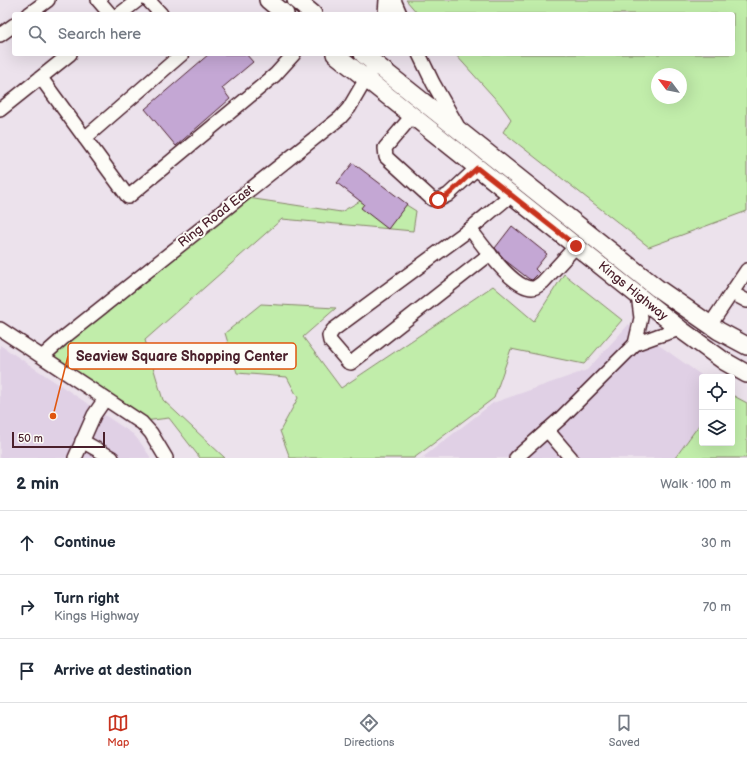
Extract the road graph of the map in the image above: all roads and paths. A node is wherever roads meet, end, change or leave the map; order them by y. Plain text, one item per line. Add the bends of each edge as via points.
1 (48, 0) edge
2 (98, 0) edge
3 (138, 0) edge
4 (148, 0) edge
5 (268, 0) edge
6 (296, 0) edge
7 (388, 0) edge
8 (394, 0) edge
9 (32, 12) edge
10 (108, 12) edge
11 (123, 12) edge
12 (159, 12) edge
13 (283, 12) edge
14 (311, 12) edge
15 (387, 12) edge
16 (399, 12) edge
17 (12, 26) edge
18 (0, 35) edge
19 (68, 56) edge
20 (180, 56) edge
21 (292, 56) edge
22 (337, 56) edge
23 (419, 56) edge
24 (369, 59) edge
25 (40, 78) junction
26 (366, 79) junction
27 (0, 110) edge
28 (412, 116) junction
29 (463, 134) junction
30 (85, 138) junction
31 (477, 168) junction
32 (511, 196) junction
33 (470, 229) junction
34 (576, 246) junction
35 (490, 254) junction
36 (747, 270) edge
37 (732, 293) junction
38 (638, 295) junction
39 (747, 302) edge
40 (710, 325) junction
41 (0, 329) edge
42 (680, 329) junction
43 (635, 344) junction
44 (747, 345) edge
45 (43, 356) junction
46 (747, 374) edge
47 (105, 398) junction
48 (547, 430) junction
49 (82, 441) junction
50 (75, 458) edge
51 (112, 458) edge
52 (166, 458) edge
53 (516, 458) edge
54 (571, 458) edge

1 - 9 street
2 - 10 street
3 - 11 street
4 - 12 street
5 - 13 main road
6 - 14 main road
7 - 15 main road
8 - 16 street
17 - 18 street
19 - 25 street
20 - 30 street
21 - 30 street via 275,75 128,196
22 - 26 main road, Kings Highway
23 - 29 street
24 - 26 street, Ring Road East
24 - 29 main road, Kings Highway
25 - 27 street
25 - 30 street
26 - 28 main road, Kings Highway
26 - 45 street, Ring Road East via 340,118
28 - 31 main road, Kings Highway
28 - 31 street via 385,148 386,157 432,199 438,200 448,195
29 - 40 main road, Kings Highway via 657,288
31 - 32 main road, Kings Highway
32 - 33 street
32 - 34 main road, Kings Highway
33 - 35 street
33 - 35 street via 333,330 329,336 330,341 351,363
34 - 35 street via 543,282 532,288 519,284
34 - 38 main road, Kings Highway
36 - 37 street
37 - 39 street
37 - 40 street
38 - 42 main road, Kings Highway
38 - 43 street via 641,318
40 - 44 main road, Kings Highway
41 - 45 street
42 - 43 street
42 - 46 main road, Kings Highway via 724,361
43 - 48 street
45 - 47 street
47 - 49 street
47 - 52 street via 142,424 151,433
48 - 53 street
48 - 54 street
49 - 50 street
49 - 51 street

